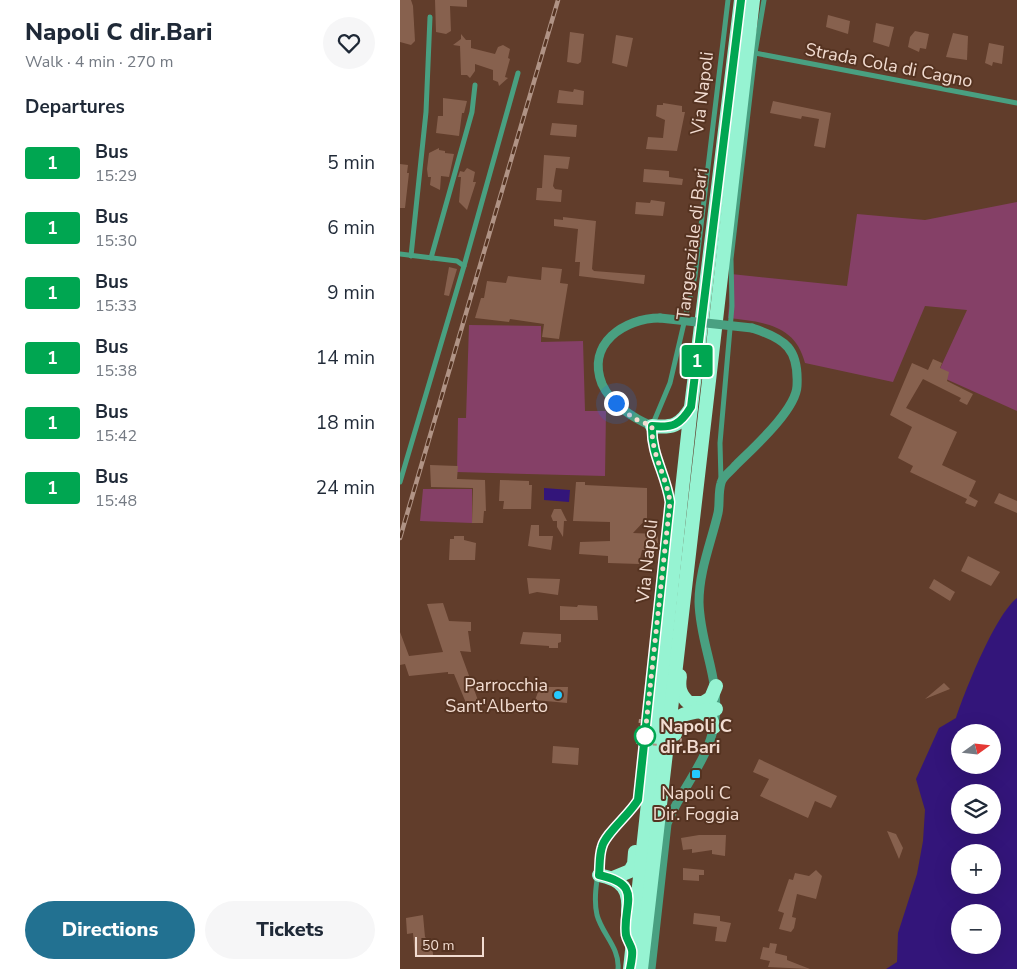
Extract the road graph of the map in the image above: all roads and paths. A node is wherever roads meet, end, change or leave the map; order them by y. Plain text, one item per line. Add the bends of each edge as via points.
1 (728, 0) edge
2 (741, 0) edge
3 (753, 0) edge
4 (764, 0) edge
5 (430, 17) dead end
6 (755, 53) junction
7 (518, 73) dead end
8 (475, 85) dead end
9 (1017, 103) edge
10 (400, 254) edge
11 (411, 256) junction
12 (431, 258) junction
13 (464, 266) junction
14 (691, 407) junction
15 (652, 426) junction
16 (668, 428) junction
17 (686, 457) junction
18 (721, 481) junction
19 (400, 482) edge
20 (679, 626) junction
21 (716, 686) junction
22 (703, 707) junction
23 (716, 709) junction
24 (640, 719) dead end
25 (683, 724) dead end
26 (714, 727) junction
27 (662, 784) junction
28 (647, 815) junction
29 (599, 875) junction
30 (613, 878) junction
31 (632, 951) junction
32 (618, 969) edge
33 (630, 969) edge
34 (641, 969) edge
35 (651, 969) edge

1 - 15 street, Via Napoli via 695,276 670,383
2 - 14 highway, Tangenziale di Bari
3 - 20 highway, Tangenziale di Bari
4 - 6 street
5 - 11 street via 426,112
6 - 9 street, Strada Cola di Cagno
6 - 18 street via 731,259 732,306 720,442
7 - 13 street
8 - 12 street via 472,112
10 - 11 street
11 - 12 street
12 - 13 street via 458,261
13 - 19 street
14 - 16 highway via 684,420
14 - 17 highway, Tangenziale di Bari
15 - 16 highway
15 - 18 street, bridge via 633,418 602,384 598,362 604,345 628,323 643,318 660,318 752,328 784,341 793,352 798,370 797,389 785,414
15 - 29 street, Via Napoli via 653,451 668,488 670,502 638,800 606,838
16 - 17 highway via 682,440
17 - 28 highway, Tangenziale di Bari
18 - 21 street via 719,511 701,573 699,603 703,641
20 - 22 highway via 682,649 678,686 682,697 689,703
20 - 27 highway, Tangenziale di Bari
21 - 22 highway
21 - 23 street
22 - 23 highway
22 - 26 highway
22 - 27 highway via 679,717 670,770
23 - 26 street
24 - 25 path, bridge via 637,743 680,747
26 - 35 street via 709,745 667,824
27 - 34 highway, Tangenziale di Bari
28 - 30 highway via 638,828 634,864 630,871
28 - 31 highway, Tangenziale di Bari
29 - 30 highway
29 - 32 street, Via Napoli via 598,916 615,949
30 - 31 highway via 623,886 629,899 626,934
31 - 33 highway, Tangenziale di Bari

